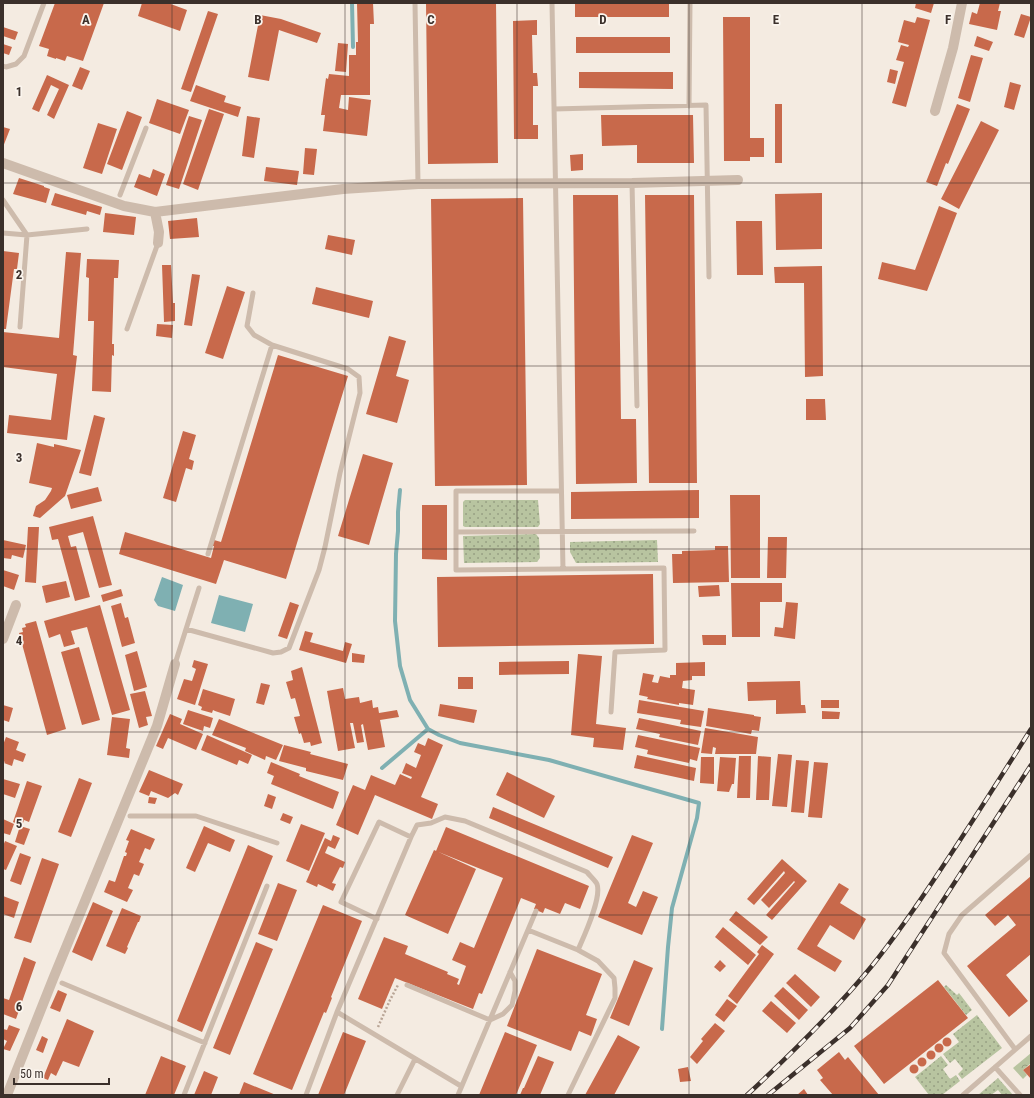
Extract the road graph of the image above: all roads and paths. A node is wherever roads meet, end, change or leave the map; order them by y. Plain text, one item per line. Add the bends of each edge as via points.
1 (44, 3) edge
2 (415, 3) edge
3 (552, 3) edge
4 (690, 3) edge
5 (962, 3) edge
6 (3, 66) edge
7 (688, 106) junction
8 (554, 109) junction
9 (934, 111) dead end
10 (146, 128) dead end
11 (3, 163) edge
12 (738, 180) dead end
13 (707, 181) junction
14 (555, 183) junction
15 (632, 183) junction
16 (418, 184) junction
17 (118, 199) junction
18 (3, 200) edge
19 (155, 212) junction
20 (87, 229) dead end
21 (3, 233) edge
22 (27, 235) junction
23 (158, 243) joint
24 (709, 277) dead end
25 (253, 293) dead end
26 (20, 327) dead end
27 (126, 329) dead end
28 (272, 345) junction
29 (637, 406) dead end
30 (561, 491) junction
31 (562, 531) junction
32 (694, 531) dead end
33 (456, 532) junction
34 (208, 554) dead end
35 (563, 569) junction
36 (199, 588) dead end
37 (16, 605) dead end
38 (186, 629) junction
39 (3, 639) edge
40 (175, 664) joint
41 (611, 712) dead end
42 (125, 815) junction
43 (411, 837) junction
44 (277, 842) dead end
45 (1031, 855) edge
46 (268, 886) dead end
47 (536, 911) dead end
48 (376, 919) junction
49 (528, 930) junction
50 (578, 950) junction
51 (510, 972) junction
52 (52, 979) junction
53 (62, 983) joint
54 (407, 985) joint
55 (337, 1012) junction
56 (490, 1020) junction
57 (375, 1035) junction
58 (1031, 1036) edge
59 (205, 1043) junction
60 (1015, 1049) junction
61 (415, 1059) junction
62 (995, 1067) junction
63 (461, 1086) junction
64 (7, 1095) edge
65 (184, 1095) edge
66 (306, 1095) edge
67 (397, 1095) edge
68 (458, 1095) edge
69 (568, 1095) edge
70 (963, 1095) edge
71 (1020, 1095) edge

1 - 6 lane via 24,56 16,64
2 - 16 lane
3 - 8 lane
4 - 7 lane
5 - 9 street via 953,48
7 - 8 lane
7 - 13 lane via 706,105
8 - 14 lane
10 - 17 lane
11 - 17 street
12 - 13 street
13 - 15 street
13 - 24 lane
14 - 15 street
14 - 16 street
14 - 30 lane
15 - 29 lane
16 - 19 street via 343,189
17 - 19 street
18 - 22 lane
19 - 23 street via 159,232
20 - 22 lane
21 - 22 lane
22 - 26 lane
23 - 27 lane
25 - 28 lane via 247,326 254,335
28 - 34 lane
28 - 38 lane via 348,368 359,377 360,393 318,570 289,648 281,652 273,653
30 - 31 lane
30 - 33 lane via 456,491
31 - 32 lane
31 - 33 lane
31 - 35 lane
33 - 35 lane via 456,570
35 - 41 lane via 664,568 665,650 615,652
36 - 38 lane
37 - 39 street
38 - 40 lane
40 - 42 street via 157,726
42 - 44 lane via 196,816
42 - 52 street
43 - 48 lane
43 - 48 lane via 379,822 341,902
43 - 50 lane via 417,825 445,817 465,821 586,872 596,884 597,893 594,910
45 - 60 lane via 962,915 949,934 944,953
46 - 59 lane
47 - 49 lane
48 - 55 lane
49 - 50 lane
49 - 51 lane
50 - 69 lane via 598,961 614,978 615,998
51 - 56 lane
51 - 56 lane via 515,981 512,1005 503,1014
52 - 53 street
52 - 64 street
53 - 59 lane
54 - 56 lane
54 - 57 path via 397,986
55 - 57 lane
55 - 66 lane
56 - 63 lane
57 - 61 lane
58 - 60 lane
59 - 65 lane
60 - 62 lane
61 - 63 lane
61 - 67 lane
62 - 70 lane
62 - 71 lane
63 - 68 lane

